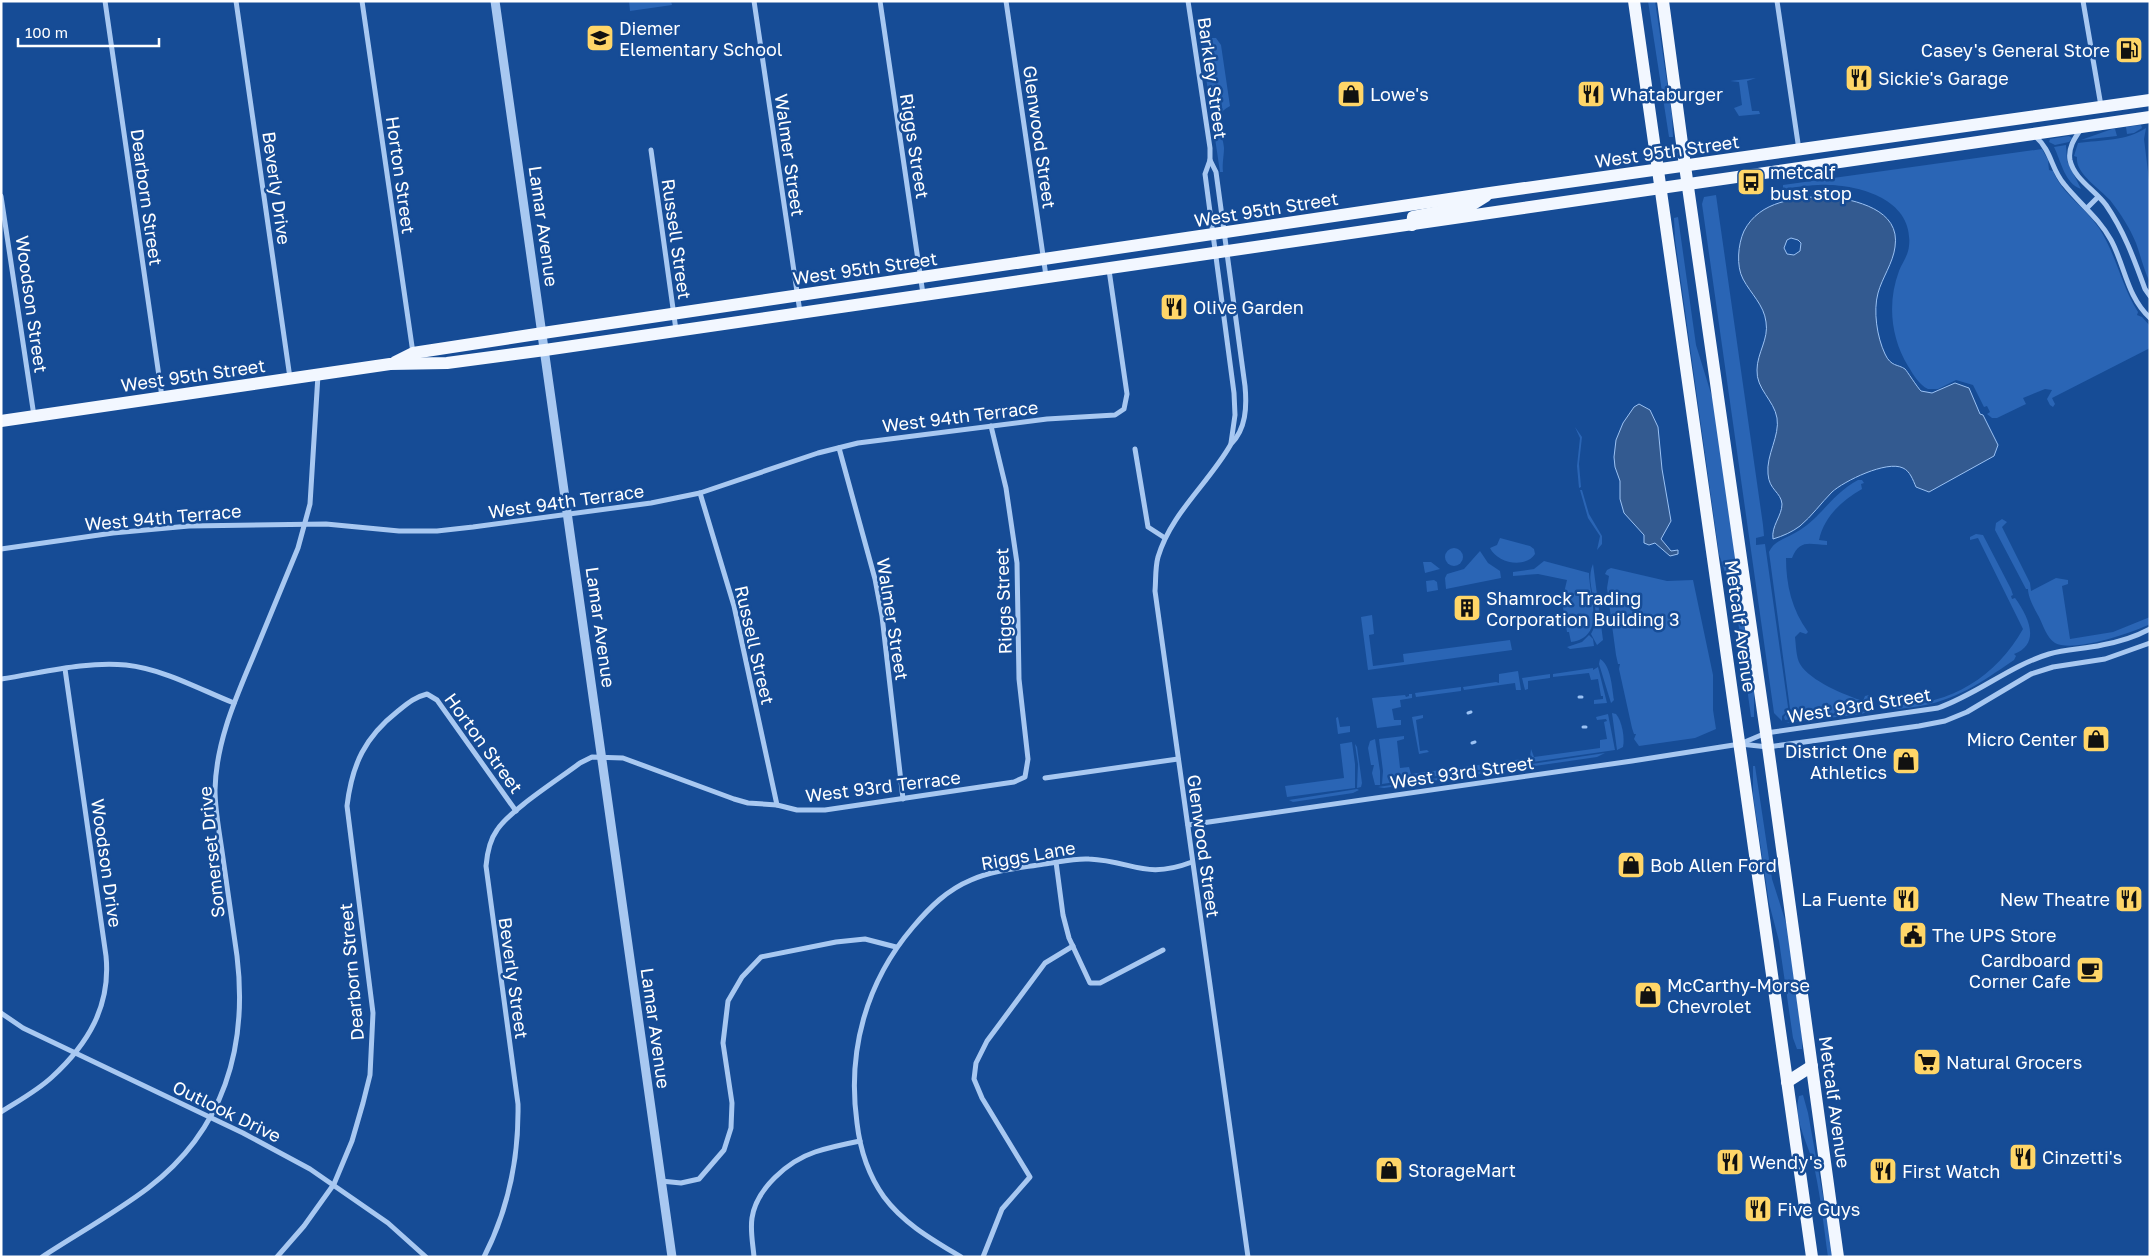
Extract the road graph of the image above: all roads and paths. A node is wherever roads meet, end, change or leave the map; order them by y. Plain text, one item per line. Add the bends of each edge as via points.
1 (105, 1) edge
2 (236, 1) edge
3 (362, 1) edge
4 (495, 1) edge
5 (754, 1) edge
6 (880, 1) edge
7 (1006, 1) edge
8 (1188, 1) edge
9 (1634, 1) edge
10 (1664, 1) edge
11 (1777, 1) edge
12 (2083, 1) edge
13 (2150, 100) edge
14 (2101, 106) junction
15 (2150, 117) edge
16 (2082, 127) junction
17 (2032, 134) junction
18 (651, 150) dead end
19 (1799, 150) junction
20 (1210, 160) junction
21 (1685, 166) junction
22 (1659, 170) junction
23 (1688, 185) junction
24 (1662, 189) junction
25 (1490, 193) junction
26 (1, 196) edge
27 (2098, 197) junction
28 (2087, 208) junction
29 (1412, 225) junction
30 (1219, 234) junction
31 (1221, 252) junction
32 (1044, 260) junction
33 (1109, 267) junction
34 (1046, 276) junction
35 (921, 278) junction
36 (923, 294) junction
37 (797, 296) junction
38 (2150, 296) edge
39 (800, 313) junction
40 (673, 314) junction
41 (2150, 318) edge
42 (676, 330) junction
43 (543, 333) junction
44 (545, 350) junction
45 (413, 353) junction
46 (390, 364) junction
47 (318, 374) junction
48 (290, 378) junction
49 (162, 398) junction
50 (34, 416) junction
51 (1, 421) edge
52 (991, 426) junction
53 (1231, 444) junction
54 (839, 448) junction
55 (1135, 449) dead end
56 (700, 494) junction
57 (568, 514) junction
58 (304, 524) junction
59 (1165, 538) junction
60 (1, 549) edge
61 (2150, 629) edge
62 (2132, 637) junction
63 (2150, 643) edge
64 (2137, 649) junction
65 (66, 669) junction
66 (1, 679) edge
67 (427, 694) joint
68 (234, 703) junction
69 (1766, 733) junction
70 (1740, 744) junction
71 (1768, 747) junction
72 (603, 756) junction
73 (1178, 759) junction
74 (1025, 777) joint
75 (1046, 778) dead end
76 (903, 799) junction
77 (777, 805) junction
78 (516, 811) junction
79 (1188, 825) junction
80 (1056, 862) junction
81 (1192, 862) junction
82 (1073, 946) junction
83 (896, 947) junction
84 (1163, 950) dead end
85 (1, 1013) edge
86 (73, 1053) junction
87 (1812, 1066) junction
88 (1814, 1080) junction
89 (1788, 1082) junction
90 (1, 1112) edge
91 (209, 1118) junction
92 (860, 1141) junction
93 (661, 1181) junction
94 (334, 1184) junction
95 (42, 1257) edge
96 (277, 1257) edge
97 (426, 1257) edge
98 (484, 1257) edge
99 (672, 1257) edge
100 (754, 1257) edge
101 (961, 1257) edge
102 (983, 1257) edge
103 (1248, 1257) edge
104 (1812, 1257) edge
105 (1838, 1257) edge

1 - 49 street, Dearborn Street
2 - 48 street, Beverly Drive
3 - 45 street, Horton Street
4 - 43 street, Lamar Avenue
5 - 37 street, Walmer Street
6 - 35 street, Riggs Street
7 - 32 street, Glenwood Street
8 - 20 street, Barkley Street
9 - 22 main road, Metcalf Avenue
10 - 21 main road, Metcalf Avenue
11 - 19 street
12 - 14 street
13 - 14 main road, West 95th Street
14 - 19 main road, West 95th Street
15 - 16 main road, West 95th Street
16 - 17 main road, West 95th Street
16 - 27 street via 2069,150 2070,162
17 - 23 main road, West 95th Street
17 - 28 street via 2046,148 2063,183
18 - 40 street, Russell Street
19 - 21 main road, West 95th Street
20 - 30 street, Barkley Street via 1216,172
20 - 30 street, Barkley Street via 1205,174
21 - 22 main road, West 95th Street
21 - 23 main road, Metcalf Avenue
22 - 24 main road, Metcalf Avenue
22 - 25 main road, West 95th Street
23 - 24 main road, West 95th Street
23 - 69 main road, Metcalf Avenue
24 - 29 main road, West 95th Street
24 - 70 main road, Metcalf Avenue
25 - 29 main road via 1470,206 1413,217
25 - 30 main road, West 95th Street
26 - 50 street, Woodson Street
27 - 28 street
27 - 38 street via 2124,233
28 - 41 street via 2110,238 2131,292
29 - 31 main road, West 95th Street
30 - 31 street, Barkley Street
30 - 31 street, Barkley Street
30 - 32 main road, West 95th Street
31 - 33 main road, West 95th Street
31 - 53 street, Barkley Street via 1235,409
31 - 53 street, Barkley Street via 1246,402 1239,436
32 - 34 street, Glenwood Street
32 - 35 main road, West 95th Street
33 - 34 main road, West 95th Street
33 - 52 street, West 94th Terrace via 1127,394 1124,408 1115,415
34 - 36 main road, West 95th Street
35 - 36 street, Riggs Street
35 - 37 main road, West 95th Street
36 - 39 main road, West 95th Street
37 - 39 street, Walmer Street
37 - 40 main road, West 95th Street
39 - 42 main road, West 95th Street
40 - 42 street, Russell Street
40 - 43 main road, West 95th Street
42 - 44 main road, West 95th Street
43 - 44 street, Lamar Avenue
43 - 45 main road, West 95th Street
44 - 46 main road, West 95th Street via 448,363
44 - 57 street, Lamar Avenue
45 - 46 main road, West 95th Street
46 - 47 main road, West 95th Street
47 - 48 main road, West 95th Street
47 - 58 street, Somerset Drive via 310,504
48 - 49 main road, West 95th Street
49 - 50 main road, West 95th Street
50 - 51 main road, West 95th Street
52 - 54 street, West 94th Terrace
52 - 74 street, Riggs Street via 1006,488 1017,563 1019,679 1028,759
53 - 59 street, Barkley Street
54 - 56 street, West 94th Terrace
54 - 76 street, Walmer Street via 877,591
55 - 59 street via 1148,526
56 - 57 street, West 94th Terrace
56 - 77 street, Russell Street via 734,606
57 - 58 street, West 94th Terrace via 437,531
57 - 72 street, Lamar Avenue
58 - 60 street, West 94th Terrace via 161,528
58 - 68 street, Somerset Drive via 298,548
59 - 73 street, Glenwood Street via 1158,558 1155,591
61 - 62 street, West 93rd Street
62 - 64 street
62 - 69 street, West 93rd Street via 2049,654 2004,673 1959,701 1938,708
63 - 64 street, West 93rd Street
64 - 71 street, West 93rd Street via 2031,674 1967,712 1944,721
65 - 66 street
65 - 68 street via 106,664 142,668
65 - 86 street, Woodson Drive via 107,966 104,1000 99,1014
67 - 78 street, Horton Street via 437,700
67 - 94 street, Dearborn Street via 415,697 370,738 349,784 348,826 370,974 373,1046 364,1104
68 - 91 street, Somerset Drive via 223,734 215,790 237,956 240,1016 232,1066
69 - 70 street, West 93rd Street
69 - 71 main road, Metcalf Avenue
70 - 71 street, West 93rd Street
70 - 79 street, West 93rd Street
70 - 89 main road, Metcalf Avenue
71 - 87 main road, Metcalf Avenue
72 - 77 street, West 93rd Terrace via 623,758 748,803
72 - 78 street, Beverly Street via 580,763
72 - 93 street, Lamar Avenue
73 - 75 street
73 - 79 street, Glenwood Street
74 - 76 street, West 93rd Terrace via 1014,782
76 - 77 street, West 93rd Terrace via 825,810 797,810
78 - 98 street, Beverly Street via 496,830 487,853 486,866 518,1104 518,1131 511,1188
79 - 81 street, Glenwood Street
80 - 81 street, Riggs Lane via 1087,858 1153,871 1174,870
80 - 82 street via 1063,915
80 - 83 street, Riggs Lane via 995,872 959,885 930,907
81 - 103 street, Glenwood Street
82 - 84 street via 1090,983 1100,983
82 - 102 street via 1045,963 987,1040 976,1063 974,1079 982,1098 1030,1177 1002,1209
83 - 92 street, Riggs Lane via 871,995 857,1044 854,1103
83 - 93 street via 865,939 761,957 742,977 728,1001 723,1043 732,1103 731,1128 724,1150 699,1179 681,1183
85 - 86 street, Outlook Drive via 22,1028
86 - 90 street, Woodson Drive via 53,1076
86 - 91 street, Outlook Drive
87 - 88 main road, Metcalf Avenue
87 - 89 main road
88 - 89 main road
88 - 105 main road, Metcalf Avenue
89 - 104 main road, Metcalf Avenue
91 - 94 street, Outlook Drive via 270,1146
91 - 95 street, Somerset Drive via 189,1148 150,1187
92 - 100 street via 814,1152 787,1167 774,1179 754,1208 751,1223
92 - 101 street, Riggs Lane via 873,1179 884,1197 916,1229
93 - 99 street, Lamar Avenue
94 - 96 street, Dearborn Street
94 - 97 street, Outlook Drive via 388,1223

